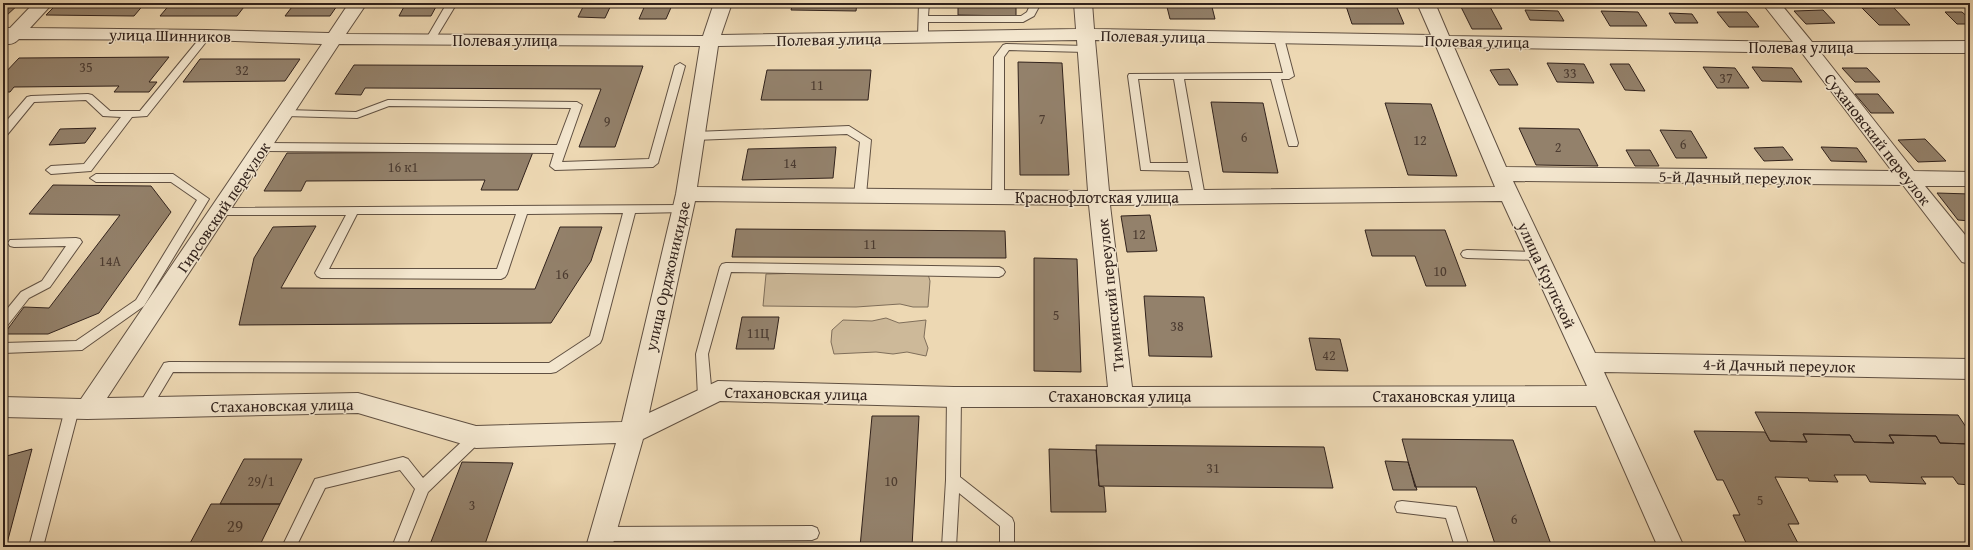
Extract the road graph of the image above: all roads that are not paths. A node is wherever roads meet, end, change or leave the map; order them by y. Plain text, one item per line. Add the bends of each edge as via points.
1 (44, 3) edge
2 (358, 3) edge
3 (452, 3) edge
4 (723, 3) edge
5 (924, 3) edge
6 (1036, 3) edge
7 (1083, 3) edge
8 (1426, 3) edge
9 (1771, 3) edge
10 (923, 19) junction
11 (207, 35) junction
12 (7, 37) edge
13 (923, 38) junction
14 (1279, 38) junction
15 (336, 39) junction
16 (430, 39) junction
17 (1441, 40) junction
18 (710, 41) junction
19 (1086, 41) junction
20 (1970, 47) edge
21 (1807, 48) junction
22 (680, 66) dead end
23 (1178, 76) junction
24 (1275, 76) junction
25 (286, 113) junction
26 (129, 114) junction
27 (3, 132) edge
28 (695, 136) junction
29 (1293, 142) dead end
30 (264, 147) junction
31 (561, 149) junction
32 (1194, 167) junction
33 (51, 170) dead end
34 (1499, 174) junction
35 (96, 178) dead end
36 (1907, 179) junction
37 (1970, 179) edge
38 (1509, 194) junction
39 (860, 196) junction
40 (998, 197) junction
41 (1199, 197) junction
42 (1099, 198) junction
43 (684, 201) junction
44 (630, 209) junction
45 (354, 210) junction
46 (523, 210) junction
47 (220, 211) junction
48 (14, 244) dead end
49 (1467, 254) dead end
50 (1538, 256) junction
51 (1970, 256) edge
52 (999, 272) dead end
53 (3, 323) edge
54 (3, 348) edge
55 (1588, 362) junction
56 (1970, 369) edge
57 (1121, 396) junction
58 (1603, 396) junction
59 (704, 397) junction
60 (954, 397) junction
61 (3, 407) edge
62 (144, 408) junction
63 (80, 409) junction
64 (632, 432) junction
65 (476, 437) junction
66 (953, 480) junction
67 (422, 488) junction
68 (1402, 507) dead end
69 (812, 533) dead end
70 (600, 541) edge
71 (36, 547) edge
72 (289, 547) edge
73 (399, 547) edge
74 (949, 547) edge
75 (1007, 547) edge
76 (1462, 547) edge
77 (1671, 547) edge

1 - 12 street
2 - 15 street, Гирсовский переулок
3 - 16 lane
4 - 18 street, улица Орджоникидзе
5 - 10 lane
6 - 10 lane via 1031,14 1023,19
7 - 19 street, Тиминский переулок
8 - 17 street, улица Крупской
9 - 21 street, Сухановский переулок
10 - 13 lane
11 - 12 street, улица Шинников
11 - 15 street, улица Шинников
11 - 26 lane via 143,114
13 - 18 street, Полевая улица
13 - 19 street, Полевая улица
14 - 17 street, Полевая улица
14 - 19 street, Полевая улица
14 - 24 lane via 1290,76
15 - 16 street, Полевая улица
15 - 25 street, Гирсовский переулок
16 - 18 street, Полевая улица
17 - 21 street, Полевая улица
17 - 34 street, улица Крупской
18 - 28 street, улица Орджоникидзе
19 - 40 lane via 1006,47 999,57
19 - 42 street, Тиминский переулок
20 - 21 street, Полевая улица
21 - 36 street, Сухановский переулок
22 - 31 lane via 653,163 555,166
23 - 24 lane
23 - 32 lane
23 - 32 lane via 1133,76 1145,167
24 - 29 lane
25 - 30 street, Гирсовский переулок
25 - 31 lane via 358,114 388,103 577,105
26 - 27 lane via 107,114 88,97 31,99
26 - 33 lane via 87,168
28 - 39 lane via 849,130 866,140
28 - 43 street, улица Орджоникидзе
30 - 31 lane
30 - 47 street, Гирсовский переулок
32 - 41 lane
34 - 36 street, 5-й Дачный переулок
34 - 38 street, улица Крупской
35 - 54 lane via 173,178 203,199 140,303 78,346
36 - 37 street, 5-й Дачный переулок
36 - 51 street, Сухановский переулок
38 - 41 street, Краснофлотская улица
38 - 50 street, улица Крупской
39 - 40 street, Краснофлотская улица
39 - 43 street, Краснофлотская улица
40 - 42 street, Краснофлотская улица
41 - 42 street, Краснофлотская улица
42 - 57 street, Тиминский переулок
43 - 44 lane
43 - 64 street, улица Орджоникидзе
44 - 46 lane
44 - 62 lane via 596,339 551,368 169,367
45 - 46 lane
45 - 46 lane via 321,273 501,274
45 - 47 lane
47 - 63 street, Гирсовский переулок
48 - 53 lane via 76,242 46,284 25,295
49 - 50 lane
50 - 55 street, улица Крупской
52 - 59 lane via 726,267 702,354
55 - 56 street, 4-й Дачный переулок
55 - 58 street, улица Крупской
57 - 58 street, Стахановская улица
57 - 60 street, Стахановская улица
58 - 77 street, улица Крупской
59 - 60 street, Стахановская улица via 718,391
59 - 64 street, Стахановская улица
60 - 66 lane
61 - 63 street, Стахановская улица
62 - 63 street, Стахановская улица
62 - 65 street, Стахановская улица via 358,403
63 - 71 lane
64 - 65 street, Стахановская улица
64 - 70 street, улица Орджоникидзе
65 - 67 lane
66 - 74 lane
66 - 75 lane via 1007,523
67 - 72 lane via 403,463 320,483
67 - 73 lane
68 - 76 lane via 1451,512
69 - 70 lane

